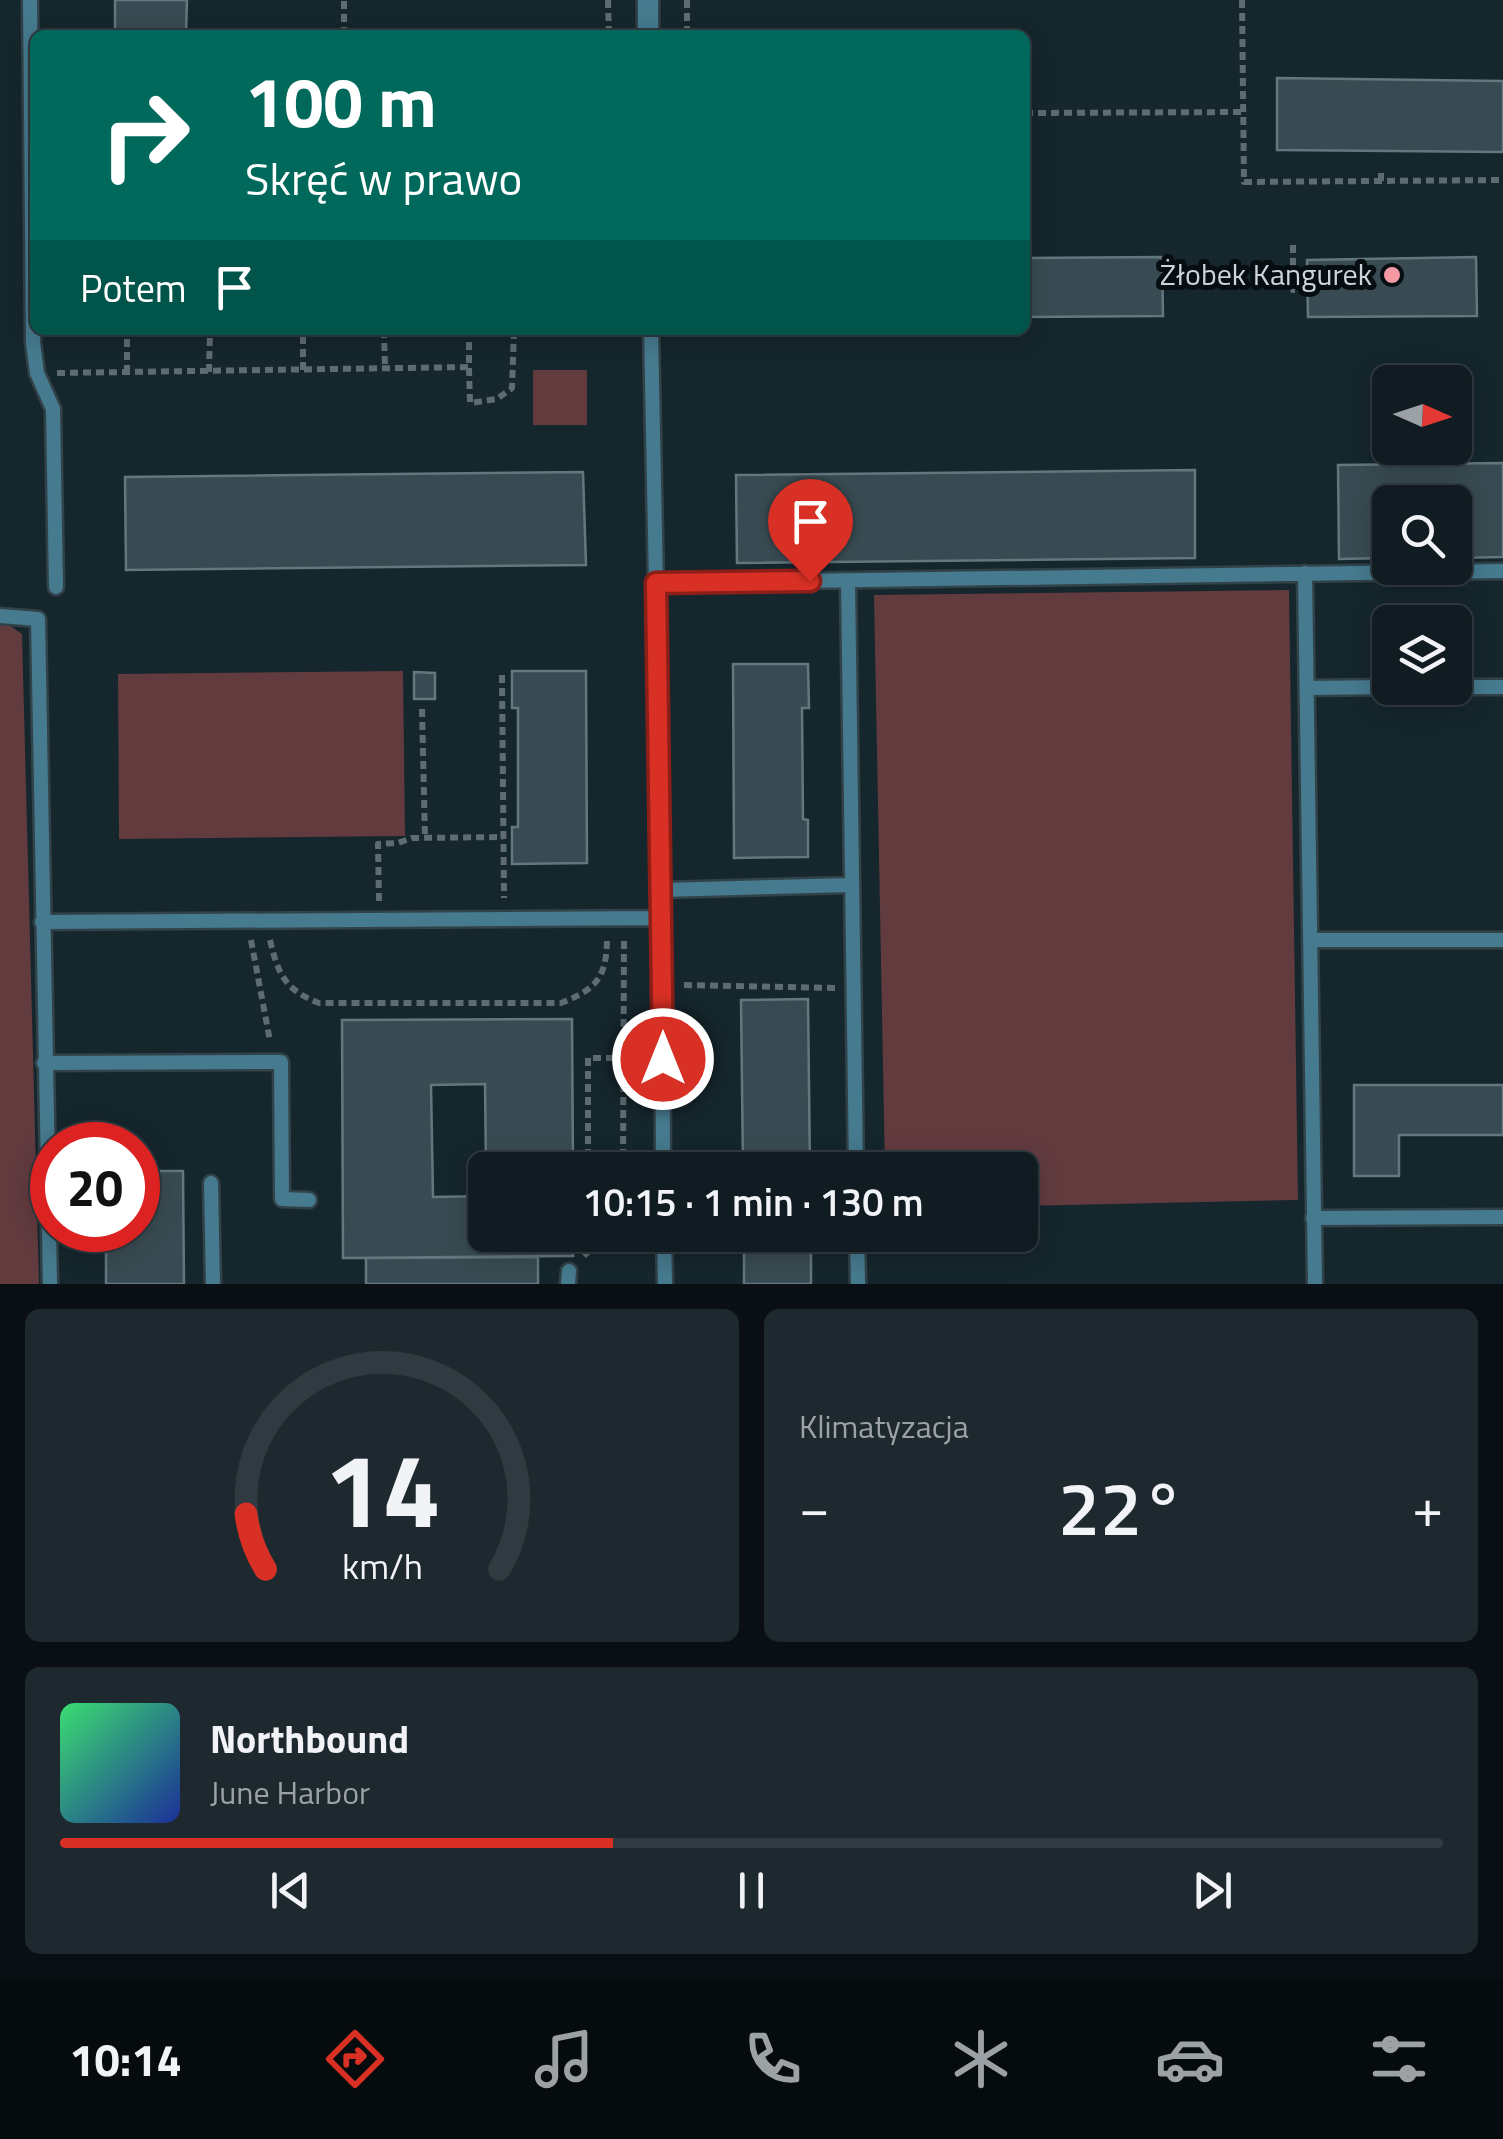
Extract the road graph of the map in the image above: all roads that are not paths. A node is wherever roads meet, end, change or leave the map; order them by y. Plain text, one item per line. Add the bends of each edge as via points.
1 (30, 0) edge
2 (648, 0) edge
3 (30, 30) edge
4 (648, 30) edge
5 (33, 335) edge
6 (651, 335) edge
7 (1503, 571) edge
8 (1305, 574) junction
9 (848, 581) junction
10 (656, 583) junction
11 (56, 586) dead end
12 (0, 616) edge
13 (1372, 687) edge
14 (1472, 687) edge
15 (1503, 687) edge
16 (1307, 688) junction
17 (851, 885) junction
18 (662, 890) junction
19 (662, 918) junction
20 (42, 922) junction
21 (1310, 940) junction
22 (1503, 940) edge
23 (44, 1062) junction
24 (664, 1152) edge
25 (856, 1152) edge
26 (211, 1183) dead end
27 (308, 1200) dead end
28 (1503, 1217) edge
29 (1314, 1218) junction
30 (664, 1252) edge
31 (857, 1252) edge
32 (50, 1284) edge
33 (213, 1284) edge
34 (664, 1284) edge
35 (858, 1284) edge
36 (1314, 1284) edge

1 - 3 lane
2 - 4 street
5 - 11 lane via 38,373 54,410
6 - 10 lane
7 - 8 lane
8 - 9 lane
8 - 16 lane
9 - 10 lane
9 - 17 lane
10 - 18 lane
12 - 20 lane via 38,619
13 - 16 lane
14 - 15 lane
16 - 21 lane
17 - 18 lane
17 - 25 lane
18 - 19 lane
19 - 20 lane
19 - 24 lane
20 - 23 lane
21 - 22 lane
21 - 29 lane
23 - 27 lane via 281,1062 282,1199
23 - 32 lane
26 - 33 lane
28 - 29 lane
29 - 36 lane
30 - 34 lane
31 - 35 lane

